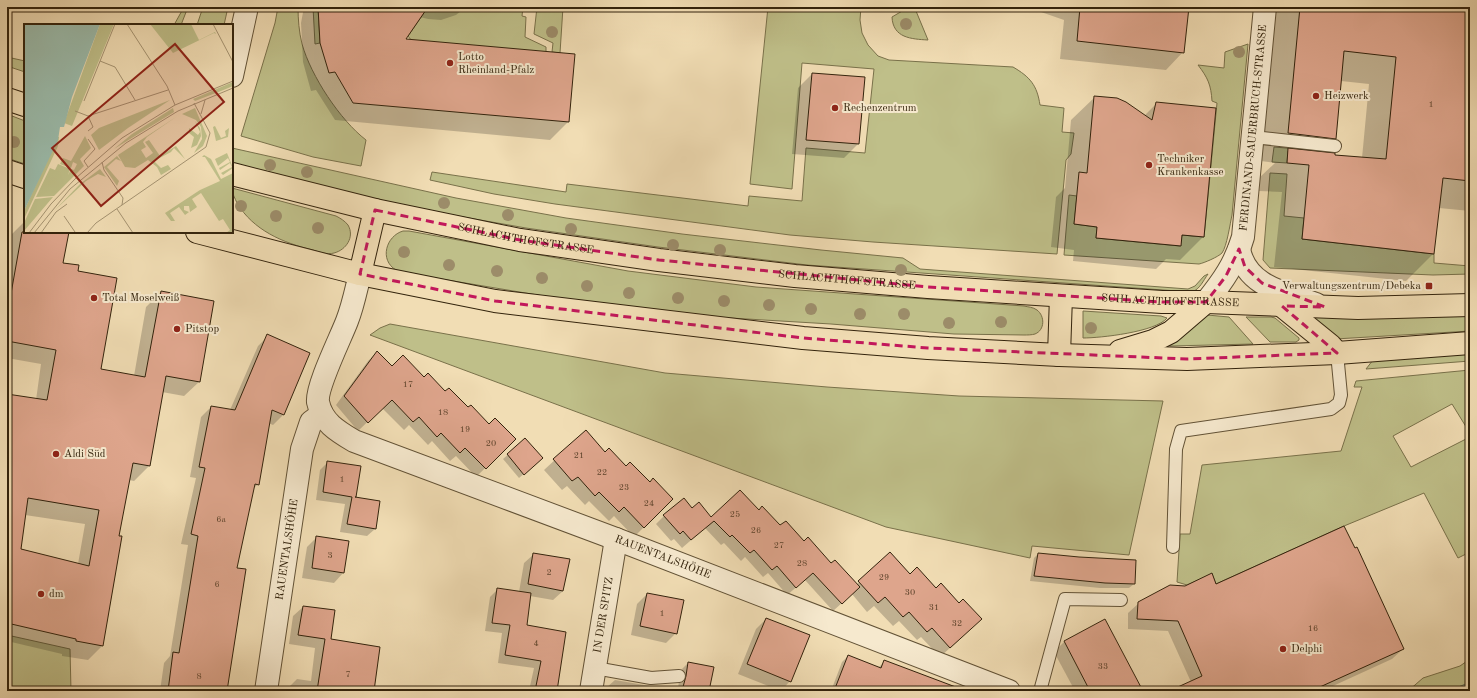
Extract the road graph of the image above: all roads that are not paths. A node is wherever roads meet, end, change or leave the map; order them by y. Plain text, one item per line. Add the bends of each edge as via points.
1 (247, 7) edge
2 (1265, 7) edge
3 (235, 48) edge
4 (233, 67) edge
5 (7, 99) edge
6 (24, 105) edge
7 (1253, 138) junction
8 (1335, 146) dead end
9 (7, 171) edge
10 (233, 174) edge
11 (24, 177) edge
12 (375, 210) junction
13 (205, 233) edge
14 (236, 237) edge
15 (1239, 249) junction
16 (360, 274) junction
17 (1061, 296) junction
18 (1206, 302) junction
19 (1470, 305) edge
20 (1282, 306) junction
21 (1325, 307) junction
22 (1470, 343) edge
23 (1337, 353) junction
24 (1059, 355) junction
25 (1104, 357) junction
26 (322, 414) junction
27 (616, 539) junction
28 (1173, 547) dead end
29 (1121, 600) dead end
30 (595, 668) junction
31 (679, 676) dead end
32 (266, 691) edge
33 (591, 691) edge
34 (1009, 691) edge
35 (1040, 691) edge

1 - 3 street
2 - 7 street, FERDINAND-SAUERBRUCH-STRASSE
3 - 4 street
5 - 6 main road
7 - 8 lane
7 - 15 street, FERDINAND-SAUERBRUCH-STRASSE via 1243,237
9 - 11 main road
10 - 12 main road, SCHLACHTHOFSTRASSE
12 - 16 main road
12 - 17 main road, SCHLACHTHOFSTRASSE via 520,240 659,260 803,277
13 - 14 main road
14 - 16 main road
15 - 18 street, FERDINAND-SAUERBRUCH-STRASSE via 1226,276
15 - 21 street via 1245,267 1262,283
16 - 24 main road via 494,301 796,337
16 - 26 street via 348,320 322,382 318,400
17 - 18 main road, SCHLACHTHOFSTRASSE
17 - 24 main road
18 - 20 main road, SCHLACHTHOFSTRASSE
18 - 25 main road via 1171,332 1153,341
19 - 21 main road, SCHLACHTHOFSTRASSE
20 - 21 main road, SCHLACHTHOFSTRASSE
20 - 23 main road via 1330,344
22 - 23 main road
23 - 25 main road via 1187,359
23 - 28 lane via 1341,395 1339,403 1331,410 1181,431 1176,449
24 - 25 main road
26 - 27 street, RAUENTALSHÖHE via 329,424 354,441
26 - 32 street, RAUENTALSHÖHE via 311,422 302,449
27 - 30 street, IN DER SPITZ
27 - 34 street, RAUENTALSHÖHE
29 - 35 lane via 1065,599
30 - 31 lane via 651,678
30 - 33 street, IN DER SPITZ

